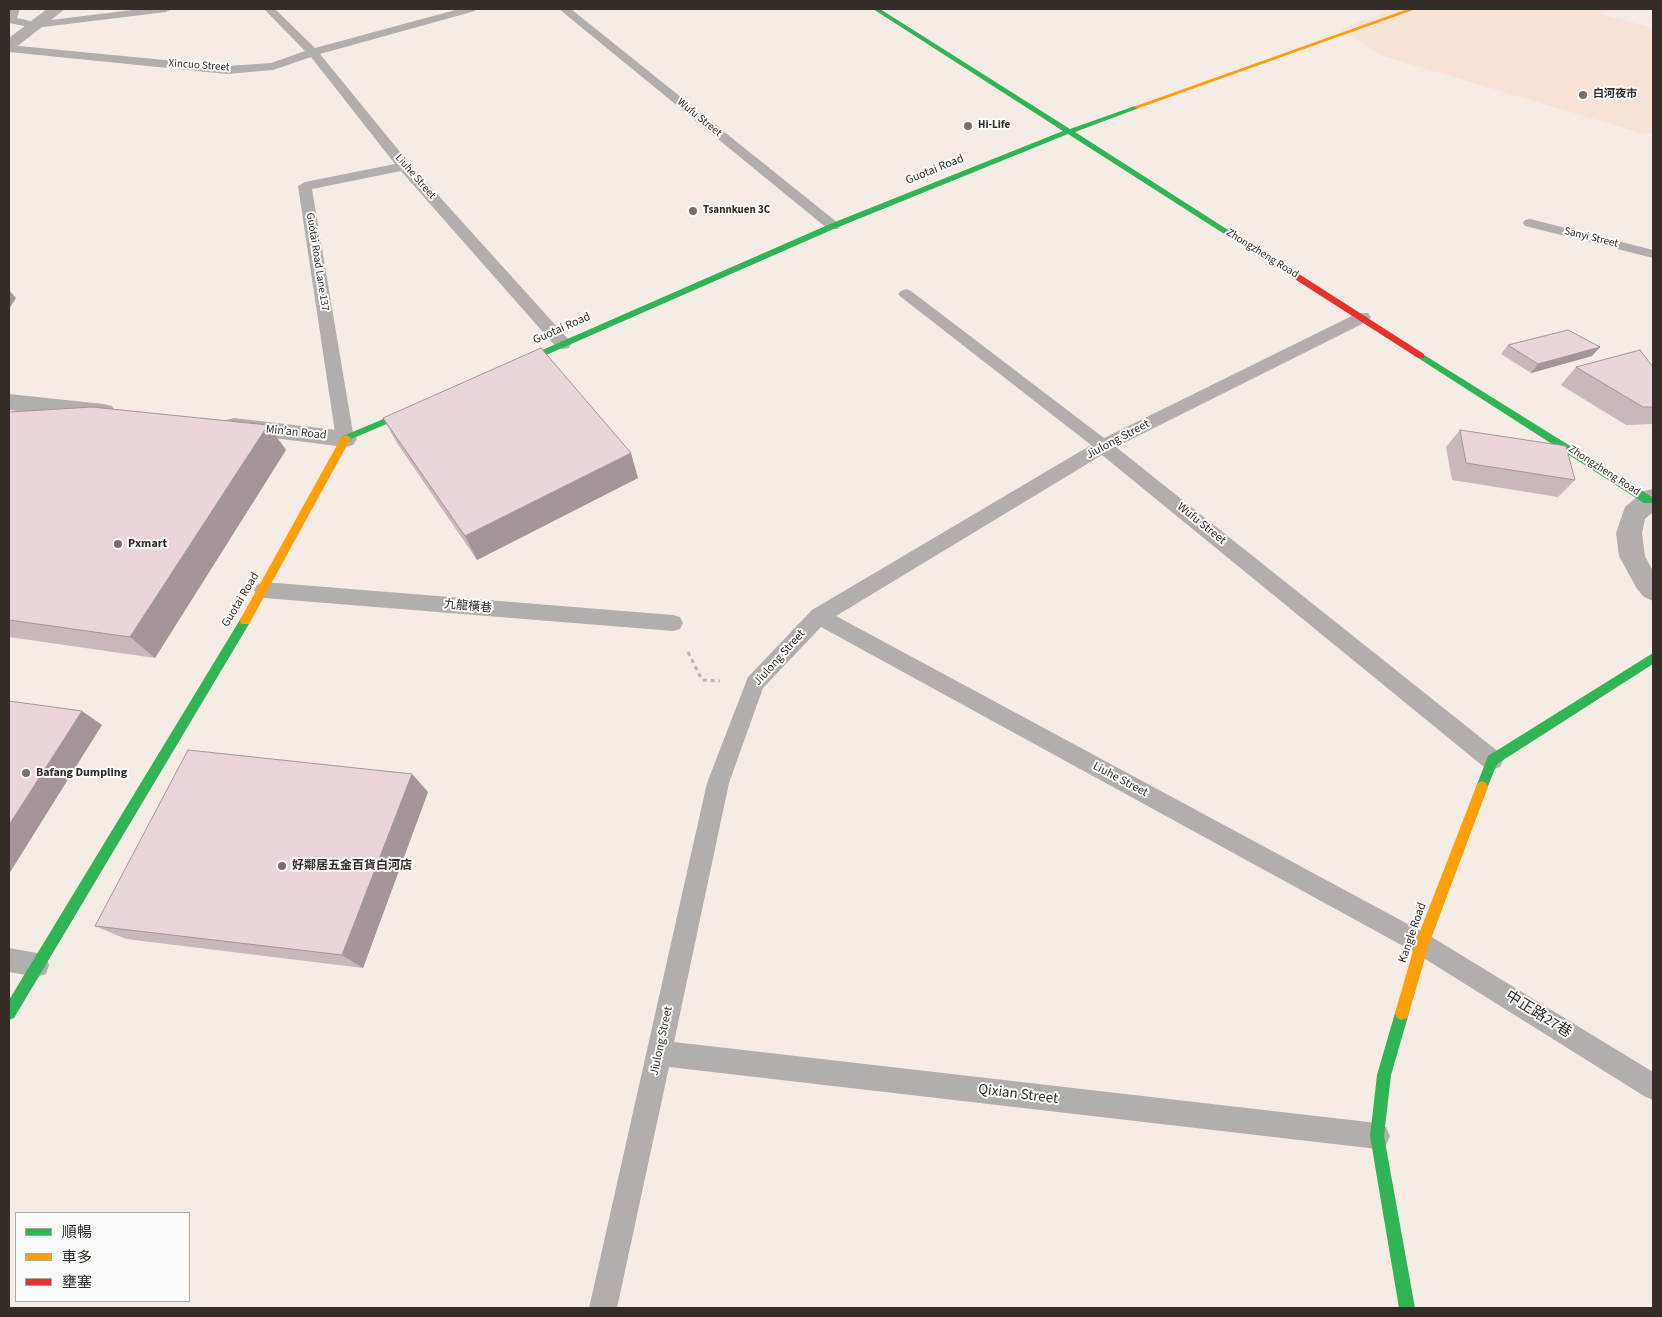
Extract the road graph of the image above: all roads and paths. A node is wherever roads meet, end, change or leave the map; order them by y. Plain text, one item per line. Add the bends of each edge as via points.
1 (15, 9) edge
2 (56, 9) edge
3 (166, 9) edge
4 (269, 9) edge
5 (471, 9) edge
6 (564, 9) edge
7 (876, 9) edge
8 (1413, 9) edge
9 (35, 25) junction
10 (9, 47) edge
11 (313, 52) junction
12 (1068, 132) junction
13 (404, 166) junction
14 (1530, 223) dead end
15 (833, 226) junction
16 (1653, 254) edge
17 (906, 294) dead end
18 (1363, 317) junction
19 (563, 344) junction
20 (499, 372) edge
21 (9, 402) edge
22 (427, 403) edge
23 (127, 415) edge
24 (216, 424) edge
25 (345, 439) junction
26 (1103, 446) junction
27 (1651, 499) edge
28 (264, 590) junction
29 (1653, 590) edge
30 (818, 616) junction
31 (673, 623) joint
32 (1653, 658) edge
33 (755, 684) junction
34 (1492, 760) junction
35 (1422, 944) junction
36 (9, 960) edge
37 (37, 964) junction
38 (9, 1013) edge
39 (660, 1054) junction
40 (1653, 1087) edge
41 (1378, 1136) junction
42 (603, 1308) edge
43 (1407, 1308) edge

1 - 9 lane via 10,20
2 - 9 street
3 - 9 lane
4 - 11 lane, Liuhe Street
5 - 11 lane, Xincuo Street
6 - 15 lane, Wufu Street
7 - 12 street, Zhongzheng Road
8 - 12 street, Guotai Road
9 - 10 street
10 - 11 lane, Xincuo Street via 227,70 273,66
11 - 13 lane, Liuhe Street
12 - 15 street, Guotai Road
12 - 18 street, Zhongzheng Road
13 - 19 lane, Liuhe Street
13 - 25 lane, Guótài Road Lane 137 via 305,186
14 - 16 lane, Sanyi Street
15 - 19 street, Guotai Road
17 - 26 lane, Wufu Street
18 - 26 lane, Jiulong Street
18 - 27 street, Zhongzheng Road
19 - 20 street, Guotai Road
21 - 23 street
22 - 25 street
24 - 25 street, Min’an Road
25 - 28 street, Guotai Road
26 - 30 lane, Jiulong Street
26 - 34 lane, Wufu Street
27 - 29 street via 1634,514 1629,533 1632,556
28 - 31 lane, 九龍橫巷
28 - 37 street, Guotai Road
30 - 33 lane, Jiulong Street
30 - 35 lane, Liuhe Street
31 - 33 path via 702,680
32 - 34 street
33 - 39 lane, Jiulong Street via 718,783
34 - 35 street, Kangle Road
35 - 40 lane, 中正路27巷
35 - 41 street, Kangle Road via 1384,1075
36 - 37 lane
37 - 38 street, Guotai Road
39 - 41 lane, Qixian Street
39 - 42 lane, Jiulong Street
41 - 43 street, Kangle Road

